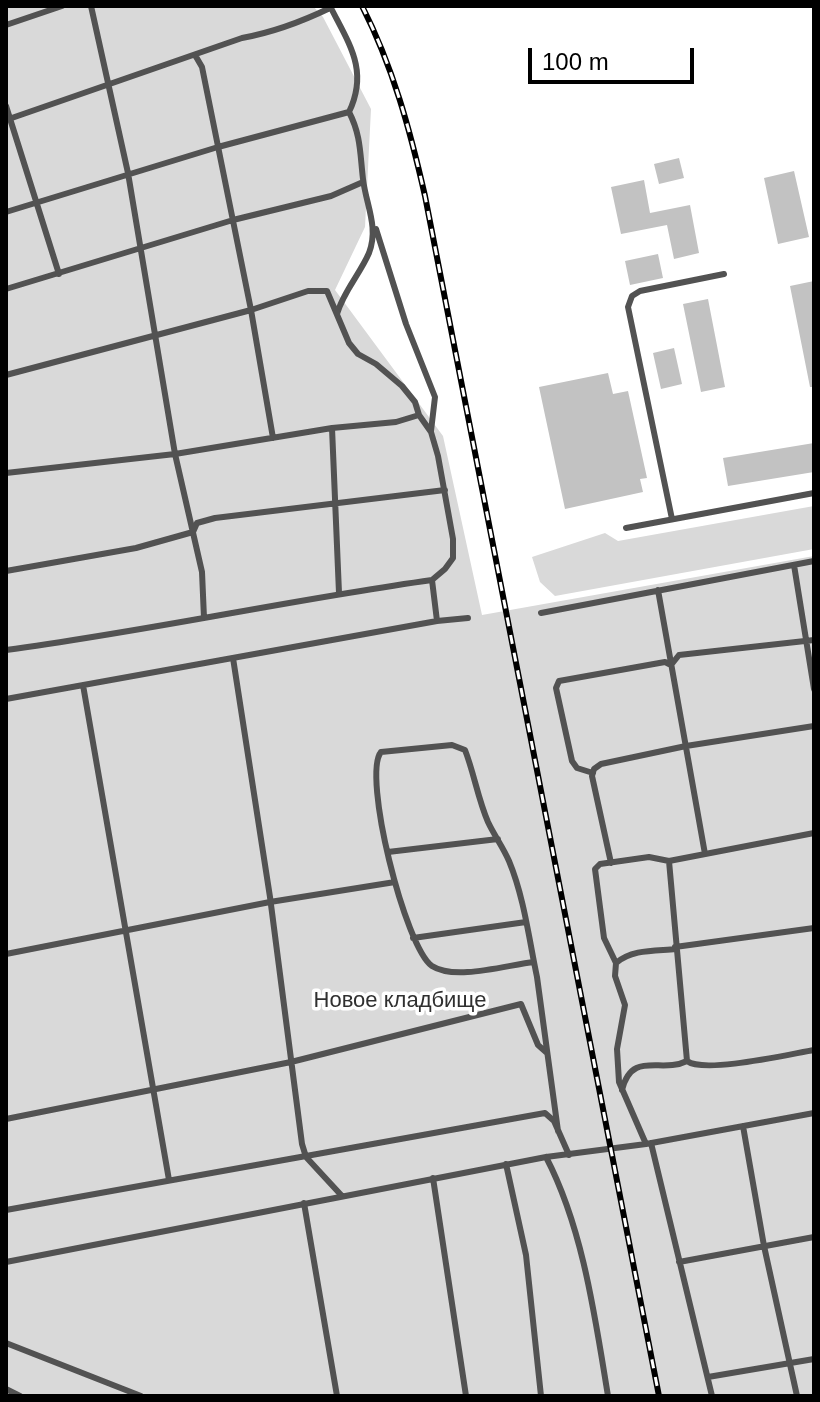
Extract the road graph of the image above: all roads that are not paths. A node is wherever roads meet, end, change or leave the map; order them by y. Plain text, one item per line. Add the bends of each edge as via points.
1 (62, 6) edge
2 (91, 6) edge
3 (330, 7) edge
4 (6, 25) edge
5 (195, 55) junction
6 (109, 84) junction
7 (6, 106) edge
8 (349, 112) junction
9 (8, 119) edge
10 (218, 147) junction
11 (128, 173) junction
12 (363, 182) junction
13 (37, 203) junction
14 (6, 212) edge
15 (372, 218) junction
16 (233, 220) junction
17 (141, 249) junction
18 (59, 274) junction
19 (724, 274) dead end
20 (6, 289) edge
21 (251, 310) junction
22 (337, 314) junction
23 (155, 337) junction
24 (6, 375) edge
25 (419, 415) junction
26 (332, 428) junction
27 (431, 432) junction
28 (273, 438) junction
29 (175, 454) junction
30 (6, 473) edge
31 (445, 490) junction
32 (814, 493) edge
33 (336, 502) junction
34 (672, 519) junction
35 (626, 528) dead end
36 (193, 532) junction
37 (814, 561) edge
38 (794, 565) junction
39 (6, 571) edge
40 (432, 580) junction
41 (658, 590) junction
42 (339, 593) junction
43 (541, 613) dead end
44 (204, 618) junction
45 (468, 618) dead end
46 (437, 621) junction
47 (810, 640) edge
48 (6, 650) edge
49 (233, 658) junction
50 (671, 665) junction
51 (83, 685) junction
52 (814, 689) edge
53 (6, 699) edge
54 (814, 726) edge
55 (686, 746) junction
56 (593, 773) junction
57 (814, 833) edge
58 (498, 839) junction
59 (388, 852) junction
60 (705, 854) junction
61 (669, 861) junction
62 (611, 863) junction
63 (395, 882) junction
64 (270, 902) junction
65 (526, 922) junction
66 (814, 928) edge
67 (126, 930) junction
68 (413, 938) junction
69 (676, 948) junction
70 (6, 954) edge
71 (534, 962) junction
72 (616, 963) junction
73 (814, 1050) edge
74 (548, 1053) junction
75 (687, 1061) junction
76 (291, 1062) junction
77 (153, 1089) junction
78 (622, 1090) junction
79 (814, 1113) edge
80 (6, 1119) edge
81 (743, 1126) junction
82 (558, 1131) junction
83 (649, 1144) junction
84 (569, 1155) junction
85 (306, 1157) junction
86 (546, 1157) junction
87 (506, 1164) junction
88 (433, 1178) junction
89 (169, 1180) junction
90 (342, 1196) junction
91 (304, 1203) junction
92 (6, 1210) edge
93 (814, 1237) edge
94 (764, 1246) junction
95 (6, 1262) edge
96 (679, 1262) junction
97 (6, 1343) edge
98 (814, 1359) edge
99 (791, 1363) junction
100 (708, 1377) junction
101 (117, 1386) junction
102 (6, 1389) edge
103 (20, 1396) edge
104 (121, 1396) edge
105 (141, 1396) edge
106 (337, 1396) edge
107 (466, 1396) edge
108 (541, 1396) edge
109 (608, 1396) edge
110 (712, 1396) edge
111 (797, 1396) edge

1 - 4 lane
2 - 6 lane
3 - 5 lane via 294,26
3 - 8 lane via 358,69 357,94
5 - 6 lane
5 - 10 lane
6 - 9 lane
6 - 11 lane
7 - 9 lane
8 - 10 lane
8 - 12 lane via 361,148
9 - 13 lane
10 - 11 lane
10 - 16 lane
11 - 13 lane
11 - 17 lane
12 - 15 lane
12 - 16 lane via 331,196
13 - 14 lane
13 - 18 lane
15 - 22 lane via 369,251
15 - 27 lane via 435,397
16 - 17 lane
16 - 21 lane
17 - 18 lane
17 - 23 lane
18 - 20 lane
19 - 34 lane via 640,291 628,307
21 - 22 lane via 308,291 327,291
21 - 23 lane
21 - 28 lane
22 - 25 lane via 349,343 402,386
23 - 24 lane
23 - 29 lane
25 - 26 lane
25 - 27 lane
26 - 28 lane
26 - 33 lane
27 - 31 lane
28 - 29 lane
29 - 30 lane
29 - 36 lane
31 - 33 lane
31 - 40 lane via 453,558
32 - 34 lane
33 - 36 lane via 215,518 197,523
33 - 42 lane
34 - 35 lane
36 - 39 lane via 136,548
36 - 44 lane
37 - 38 lane
38 - 41 lane
38 - 47 lane
40 - 42 lane
40 - 46 lane
41 - 43 lane
41 - 50 lane
42 - 44 lane
44 - 48 lane
45 - 46 lane
46 - 49 lane
47 - 50 lane via 679,655
47 - 52 lane
49 - 51 lane
49 - 64 lane
50 - 55 lane
50 - 56 lane via 559,681 556,688 572,761
51 - 53 lane
51 - 67 lane
54 - 55 lane
55 - 56 lane via 601,764
55 - 60 lane
56 - 62 lane
57 - 60 lane
58 - 59 lane
58 - 59 lane via 460,746 381,752 375,774
58 - 65 lane
59 - 63 lane
60 - 61 lane
61 - 62 lane via 649,857
61 - 69 lane
62 - 72 lane via 595,869 604,938
63 - 64 lane
63 - 68 lane
64 - 67 lane
64 - 76 lane
65 - 68 lane
65 - 71 lane
66 - 69 lane
67 - 70 lane
67 - 77 lane
68 - 71 lane via 432,966 448,972
69 - 72 lane via 633,953
69 - 75 lane
71 - 74 lane
72 - 78 lane via 625,1005 617,1049
73 - 75 lane via 713,1067
74 - 76 lane via 538,1045 521,1004
74 - 82 lane
75 - 78 lane via 630,1070
76 - 77 lane
76 - 85 lane
77 - 80 lane
77 - 89 lane
78 - 83 lane
79 - 81 lane
81 - 83 lane
81 - 94 lane
82 - 84 lane
82 - 85 lane via 545,1113
83 - 84 lane
83 - 96 lane
84 - 86 lane
85 - 89 lane
85 - 90 lane
86 - 87 lane
86 - 109 lane via 571,1218
87 - 88 lane
87 - 108 lane via 526,1255
88 - 90 lane
88 - 107 lane
89 - 92 lane
90 - 91 lane
91 - 95 lane
91 - 106 lane
93 - 94 lane
94 - 96 lane
94 - 99 lane
96 - 100 lane
97 - 101 lane
98 - 99 lane
99 - 100 lane
99 - 111 lane
100 - 110 lane
101 - 104 lane
101 - 105 lane
102 - 103 lane

